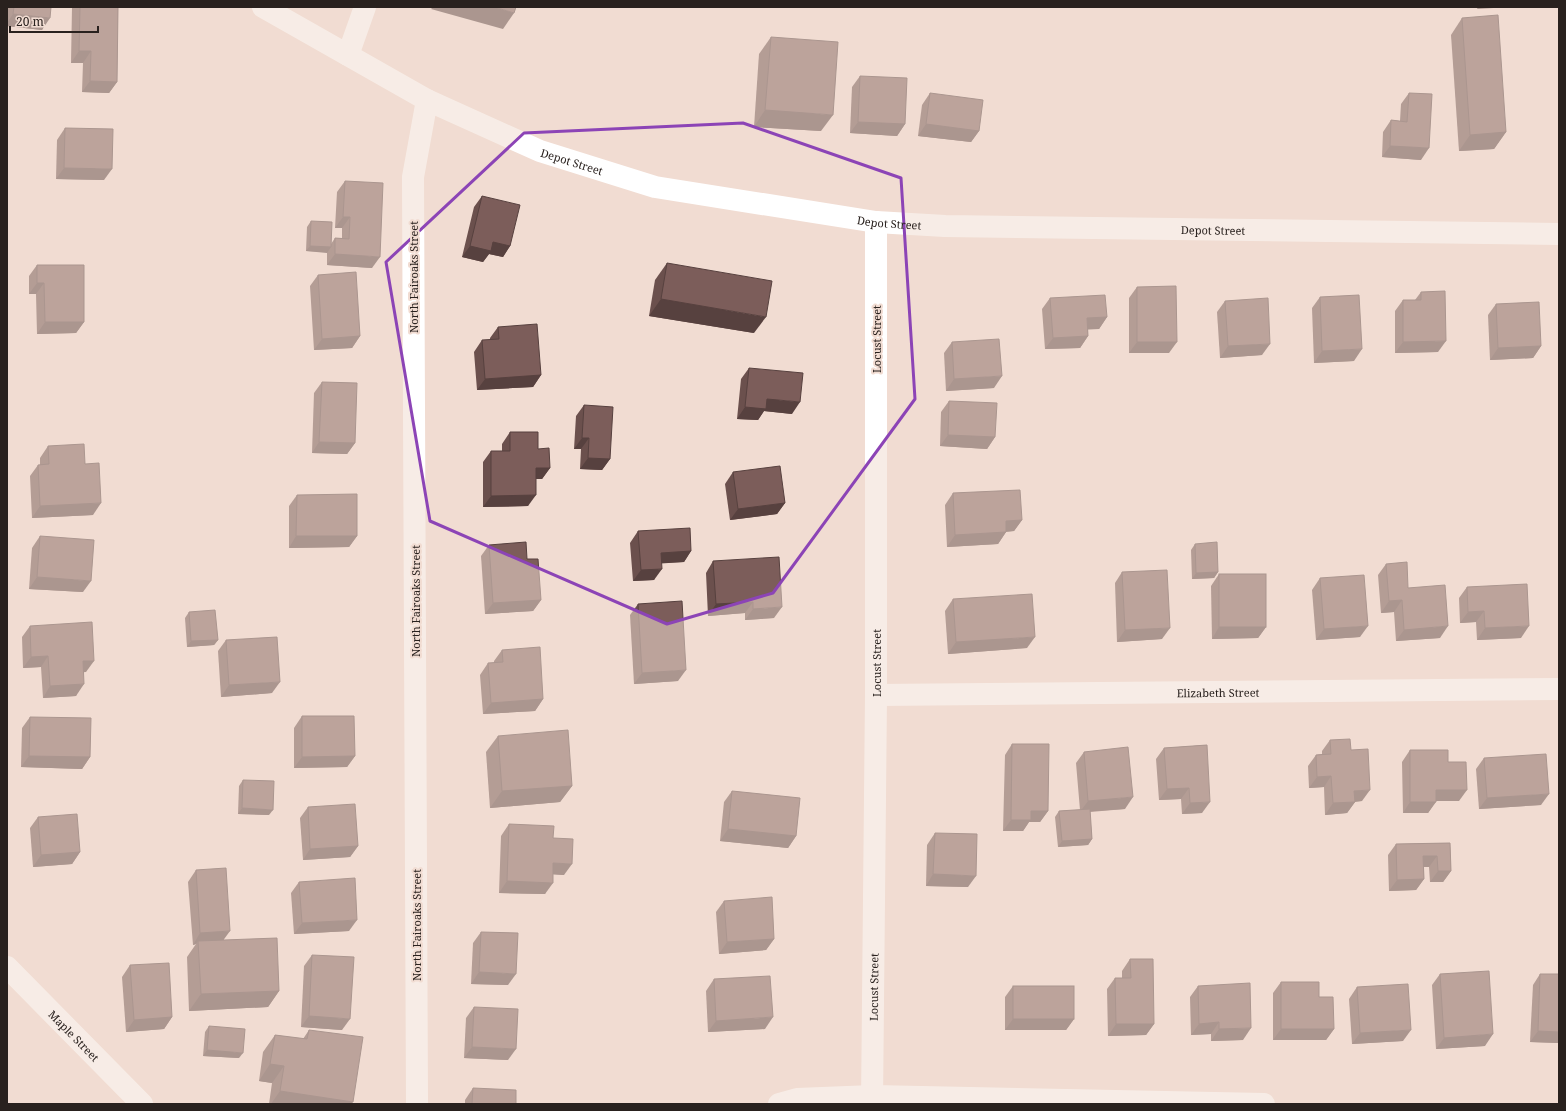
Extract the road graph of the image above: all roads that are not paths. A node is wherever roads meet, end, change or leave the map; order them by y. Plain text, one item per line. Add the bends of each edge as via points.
1 (262, 7) edge
2 (365, 7) edge
3 (348, 55) junction
4 (427, 100) junction
5 (876, 222) junction
6 (1559, 234) edge
7 (1559, 689) edge
8 (876, 694) junction
9 (7, 967) edge
10 (872, 1100) edge
11 (1157, 1103) edge
12 (142, 1104) edge
13 (417, 1104) edge
14 (779, 1104) edge
15 (1264, 1104) edge

1 - 3 street, Depot Street
2 - 3 street
3 - 4 street, Depot Street
4 - 5 street, Depot Street via 540,151 655,187
4 - 13 street, North Fairoaks Street via 413,177
5 - 6 street, Depot Street via 945,226
5 - 8 street, Locust Street
7 - 8 street, Elizabeth Street
8 - 10 street, Locust Street
9 - 12 street, Maple Street
10 - 11 street
10 - 14 street via 797,1099
11 - 15 street

